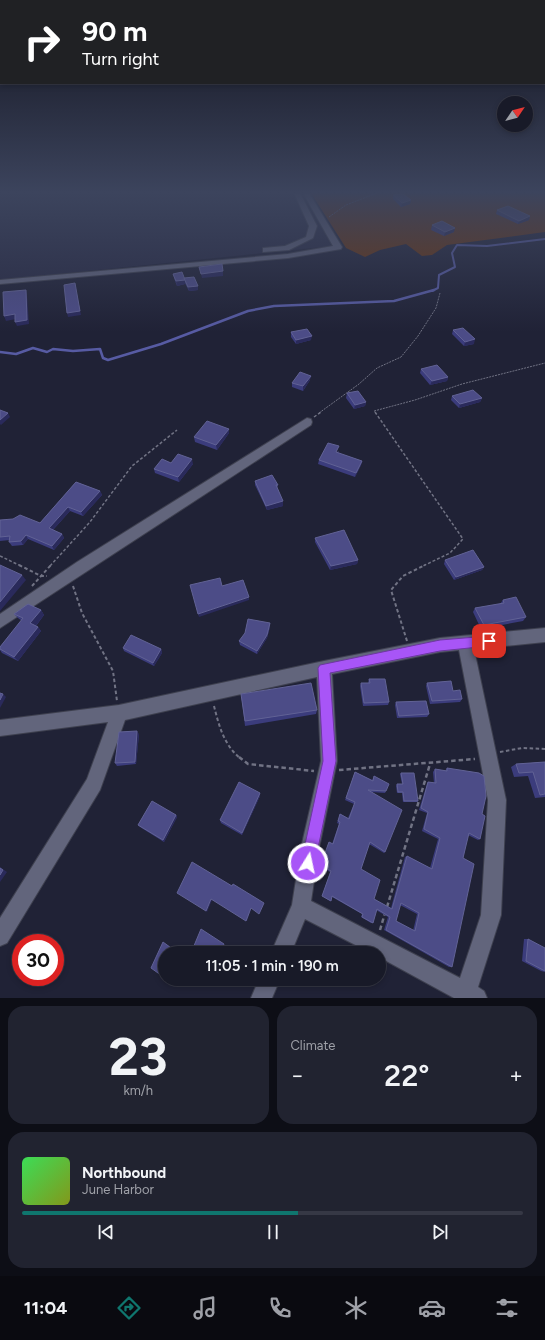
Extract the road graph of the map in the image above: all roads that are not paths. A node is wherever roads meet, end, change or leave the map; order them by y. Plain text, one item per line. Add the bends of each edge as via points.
1 (305, 240) edge
2 (334, 240) edge
3 (0, 277) edge
4 (0, 282) edge
5 (307, 422) road end
6 (0, 622) edge
7 (545, 635) edge
8 (465, 643) junction
9 (324, 668) junction
10 (119, 713) junction
11 (0, 728) edge
12 (301, 906) junction
13 (0, 936) edge
14 (284, 946) edge
15 (267, 986) edge
16 (469, 996) edge
17 (261, 998) edge

1 - 3 street via 286,248
2 - 4 street via 338,247 288,256
5 - 6 street
7 - 8 street
8 - 9 street
8 - 16 street via 497,800 490,915
9 - 10 street
9 - 12 street via 329,761 310,848
10 - 11 street
10 - 13 street via 94,784
12 - 14 street
12 - 16 street
15 - 17 street

